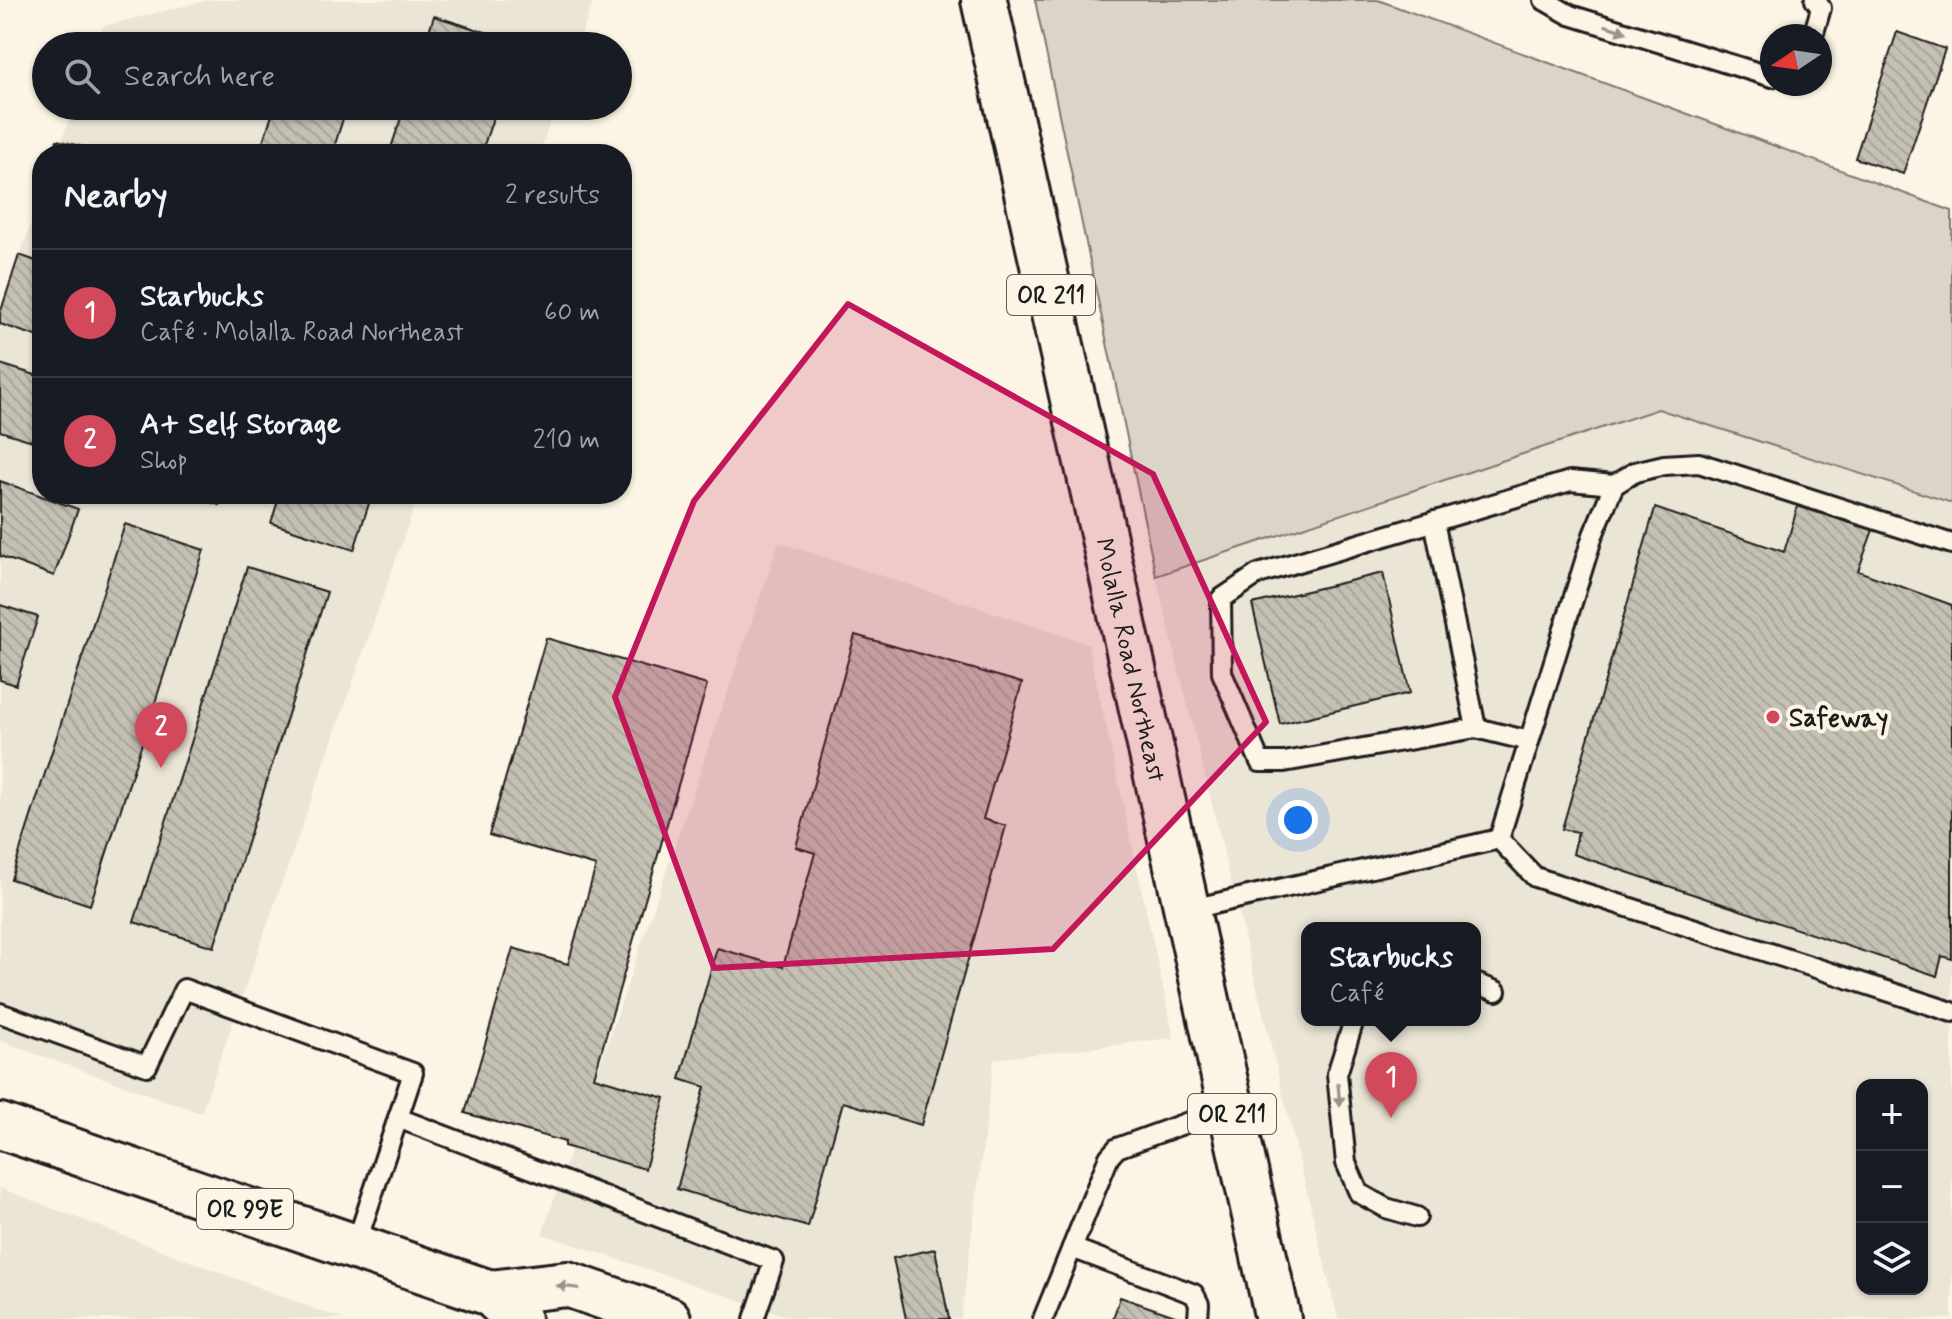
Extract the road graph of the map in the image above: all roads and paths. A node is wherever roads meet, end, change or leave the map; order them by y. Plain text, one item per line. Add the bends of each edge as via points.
1 (984, 0) edge
2 (1544, 0) edge
3 (1815, 0) edge
4 (1816, 24) edge
5 (1760, 73) edge
6 (1614, 485) junction
7 (1434, 521) junction
8 (1952, 544) edge
9 (1476, 728) junction
10 (1529, 741) junction
11 (1499, 839) junction
12 (1187, 910) junction
13 (1481, 985) edge
14 (1496, 991) dead end
15 (1952, 1012) edge
16 (0, 1013) edge
17 (1352, 1026) edge
18 (1230, 1107) junction
19 (398, 1118) junction
20 (0, 1126) edge
21 (1417, 1217) dead end
22 (355, 1247) junction
23 (1072, 1248) junction
24 (504, 1306) edge
25 (668, 1319) edge
26 (754, 1319) edge
27 (1043, 1319) edge
28 (1198, 1319) edge
29 (1278, 1319) edge

1 - 12 main road, Molalla Road Northeast / OR 211
2 -> 5 lane via 1570,15
3 - 4 lane via 1821,8
6 - 7 lane via 1570,481
6 - 8 lane via 1635,472 1699,463
6 - 10 lane via 1593,535
7 - 9 lane
7 - 9 lane via 1258,574 1221,599 1222,673 1260,762
9 - 10 lane
10 - 11 lane
11 - 12 lane
11 - 15 lane via 1535,877
12 - 18 main road, Molalla Road Northeast / OR 211
13 - 14 lane
16 - 19 lane via 147,1066 184,989 413,1073
17 -> 21 lane via 1337,1074 1346,1163 1359,1193
18 - 23 lane via 1117,1148
18 - 29 main road, Molalla Road Northeast / OR 211
19 - 22 lane
19 - 26 lane via 774,1261
20 - 22 main road, OR 99E
22 - 24 main road, OR 99E
23 - 27 lane
23 - 28 lane via 1194,1294
25 -> 24 main road, OR 99E via 567,1284

